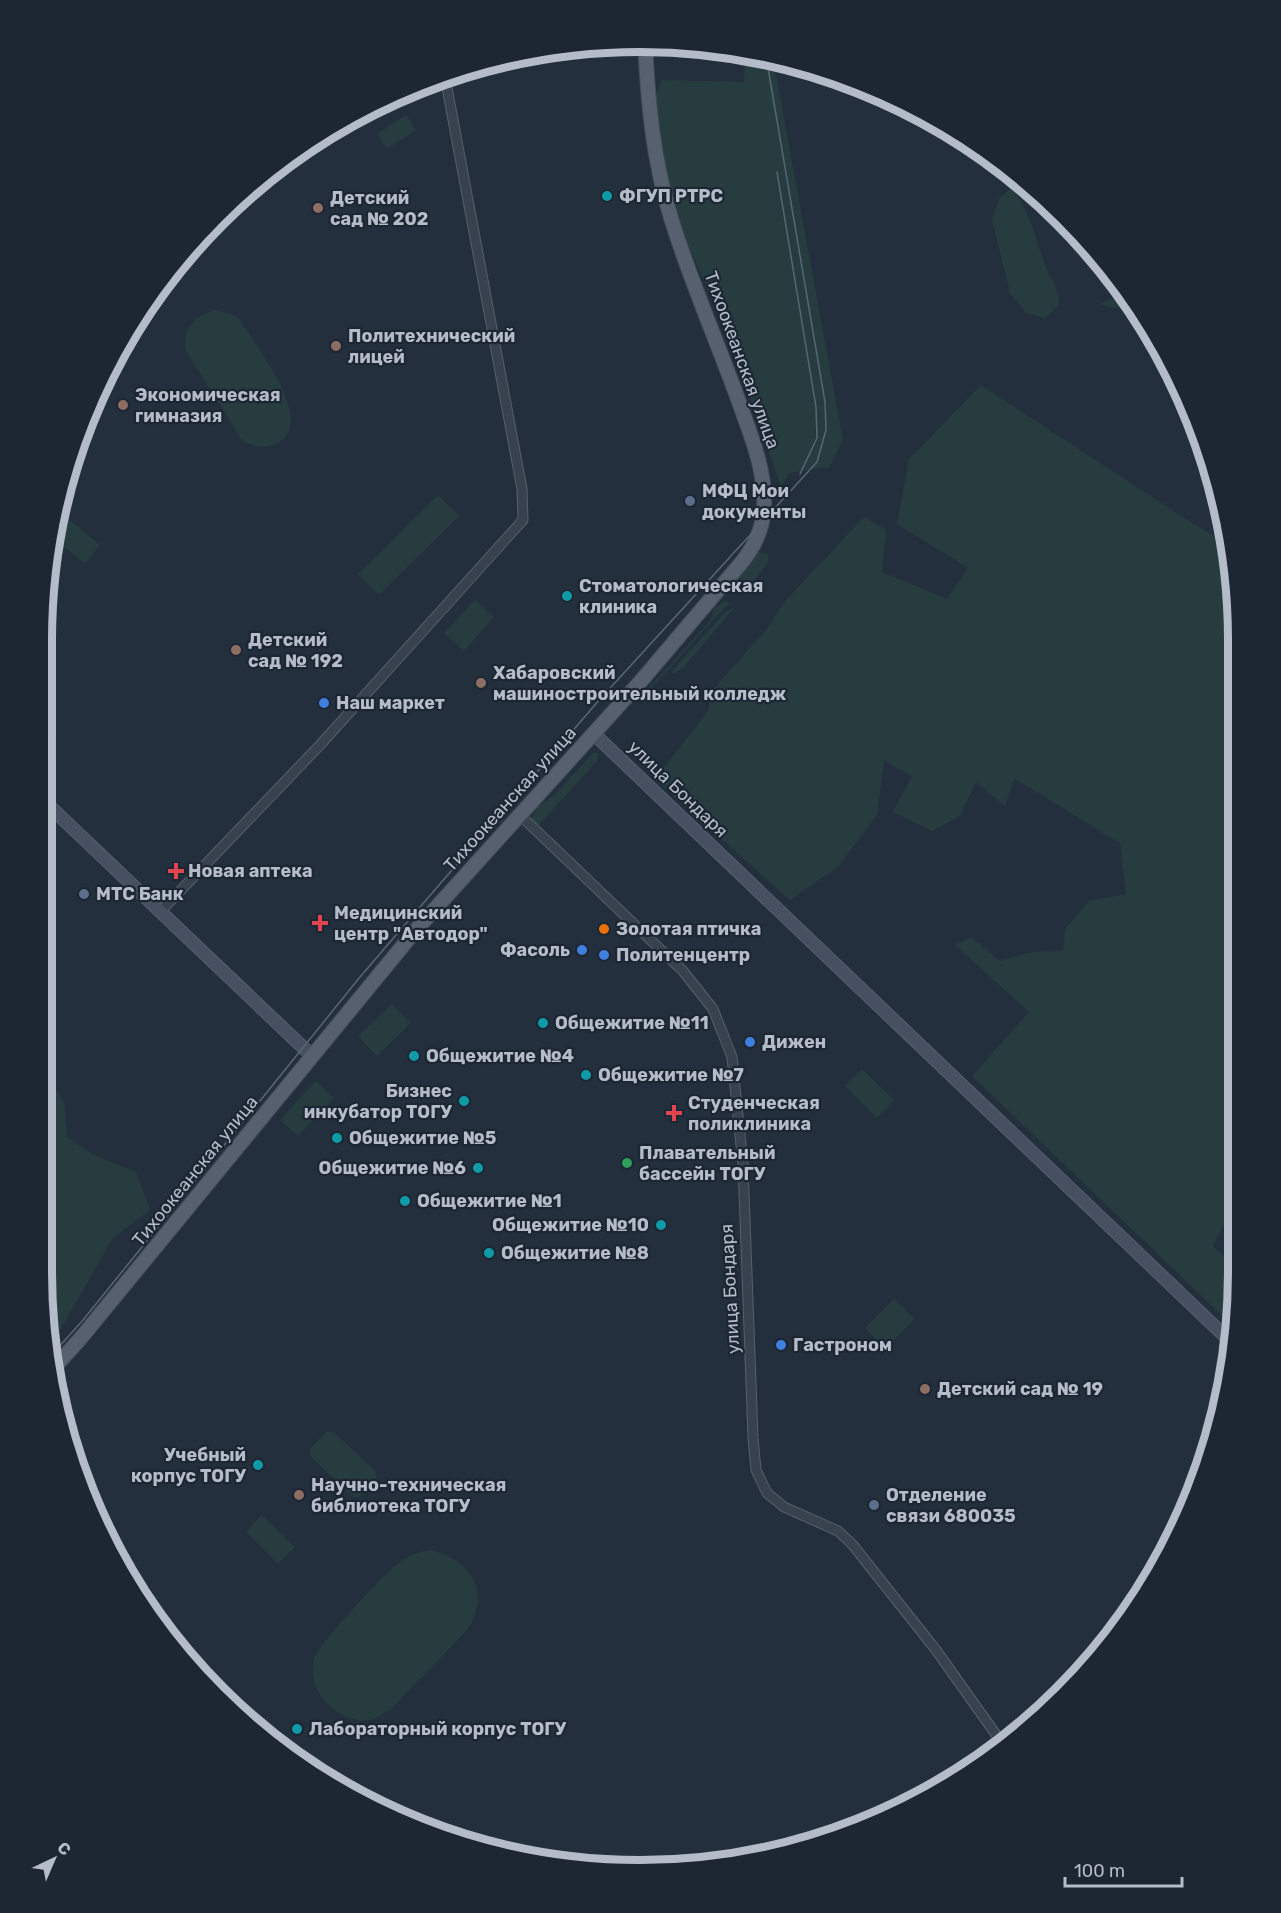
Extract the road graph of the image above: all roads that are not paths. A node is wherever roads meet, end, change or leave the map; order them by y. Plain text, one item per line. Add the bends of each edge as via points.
1 (645, 52) edge
2 (447, 86) edge
3 (594, 734) junction
4 (52, 809) edge
5 (520, 815) junction
6 (160, 912) junction
7 (312, 1056) junction
8 (1224, 1336) edge
9 (60, 1361) edge
10 (999, 1738) edge

1 - 3 main road, Тихоокеанская улица via 657,168 671,219 755,446 764,488 764,516 756,541 742,562
2 - 6 street via 522,489 523,520 320,745
3 - 5 main road, Тихоокеанская улица
3 - 8 main road, улица Бондаря
4 - 6 main road
5 - 7 main road, Тихоокеанская улица via 415,931
5 - 10 street, улица Бондаря via 684,971 713,1008 732,1057 743,1164 753,1438 762,1486 784,1507 838,1531 852,1545 936,1650
6 - 7 main road
7 - 9 main road, Тихоокеанская улица

